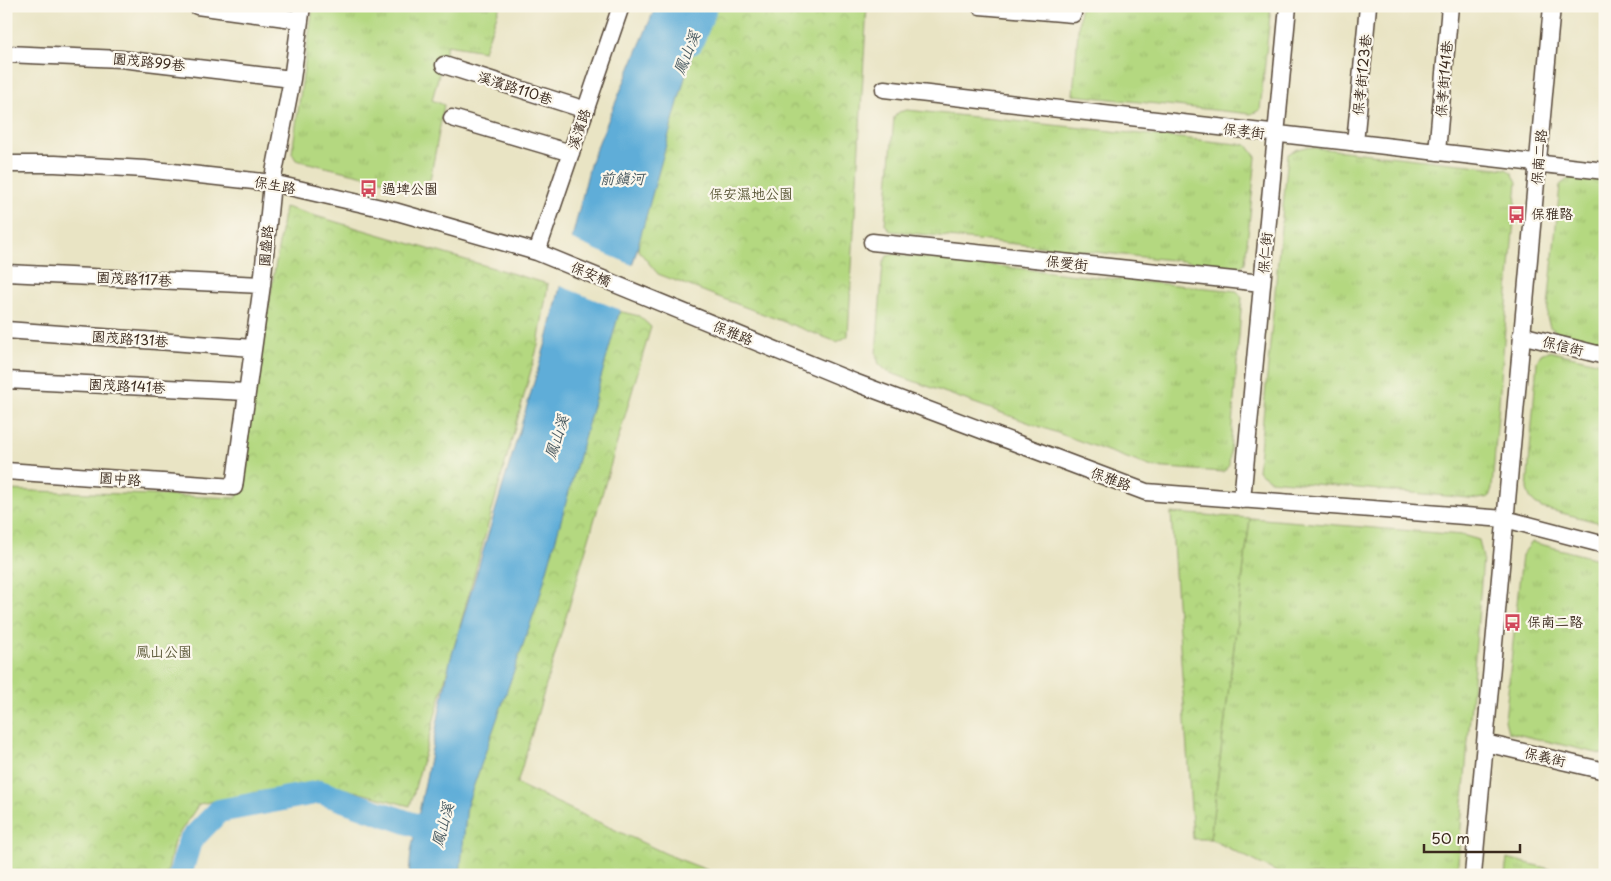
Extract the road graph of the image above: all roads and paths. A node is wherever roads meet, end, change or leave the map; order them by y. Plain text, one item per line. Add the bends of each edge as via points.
1 (197, 6) edge
2 (621, 6) edge
3 (980, 6) edge
4 (1288, 6) edge
5 (1368, 6) edge
6 (1450, 6) edge
7 (1552, 6) edge
8 (301, 13) edge
9 (1073, 14) dead end
10 (6, 54) edge
11 (444, 65) dead end
12 (292, 79) junction
13 (884, 89) dead end
14 (586, 110) junction
15 (452, 118) dead end
16 (1276, 134) junction
17 (1355, 143) junction
18 (1437, 152) junction
19 (571, 153) junction
20 (1539, 163) junction
21 (6, 164) edge
22 (1605, 171) edge
23 (272, 183) junction
24 (872, 242) dead end
25 (537, 252) junction
26 (6, 273) edge
27 (1262, 284) junction
28 (262, 285) junction
29 (644, 296) joint
30 (6, 330) edge
31 (1521, 335) junction
32 (253, 348) junction
33 (1605, 356) edge
34 (6, 380) edge
35 (247, 392) junction
36 (6, 471) edge
37 (234, 487) joint
38 (1242, 500) junction
39 (1505, 519) junction
40 (1605, 545) edge
41 (1485, 743) junction
42 (1605, 770) edge
43 (1473, 875) edge

1 - 8 street
2 - 14 street, 溪濱路
3 - 9 street
4 - 16 street, 保仁街
5 - 17 street, 保孝街123巷
6 - 18 street, 保孝街141巷
7 - 20 street, 保南二路
8 - 12 street, 園盛路
10 - 12 street, 園茂路99巷 via 121,59
11 - 14 street, 溪濱路110巷
12 - 23 street, 園盛路
13 - 16 street, 保孝街
14 - 19 street, 溪濱路
15 - 19 street
16 - 17 street, 保孝街
16 - 27 street, 保仁街
17 - 18 street, 保孝街
18 - 20 street, 保孝街
19 - 25 street, 溪濱路
20 - 22 street, 保孝街
20 - 31 street, 保南二路
21 - 23 street, 保生路 via 144,169
23 - 25 street, 保生路 via 394,211
23 - 28 street, 園盛路
24 - 27 street, 保愛街
25 - 29 street, 保安橋
26 - 28 street, 園茂路117巷
27 - 38 street, 保仁街
28 - 32 street, 園盛路
29 - 38 street, 保雅路 via 854,382 1146,492
30 - 32 street, 園茂路131巷
31 - 33 street, 保信街
31 - 39 street, 保南二路
32 - 35 street, 園盛路
34 - 35 street, 園茂路141巷
35 - 37 street, 園盛路
36 - 37 street, 園中路
38 - 39 street, 保雅路
39 - 40 street, 保雅路
39 - 41 street, 保南二路
41 - 42 street, 保義街
41 - 43 street, 保南二路

